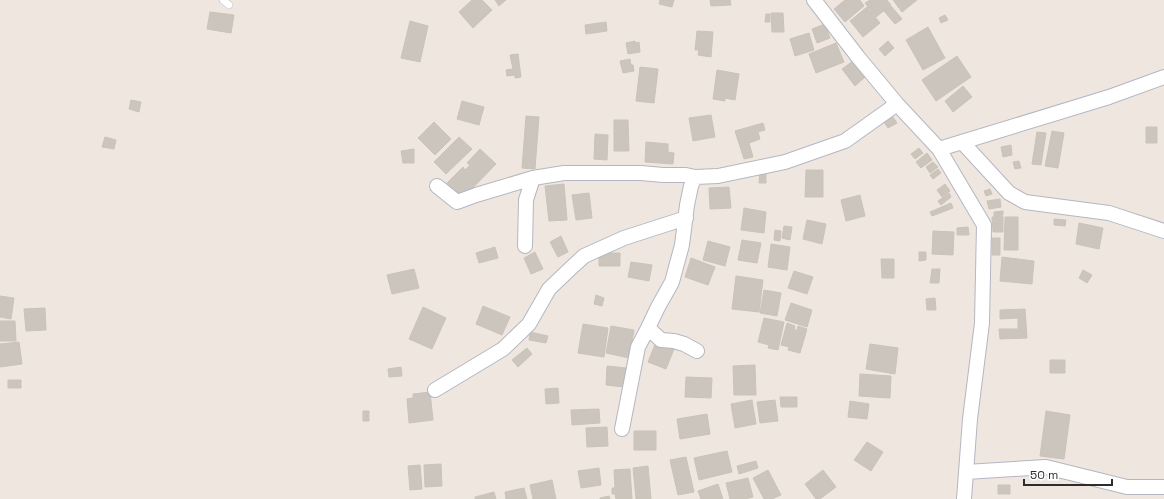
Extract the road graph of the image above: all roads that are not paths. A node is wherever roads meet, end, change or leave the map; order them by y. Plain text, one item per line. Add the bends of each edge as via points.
1 (814, 0) edge
2 (1164, 77) edge
3 (897, 104) junction
4 (962, 142) junction
5 (938, 149) junction
6 (695, 177) junction
7 (532, 178) junction
8 (437, 186) dead end
9 (686, 218) junction
10 (1164, 231) edge
11 (525, 246) dead end
12 (648, 328) junction
13 (697, 351) dead end
14 (435, 390) dead end
15 (622, 429) dead end
16 (966, 472) junction
17 (1164, 487) edge
18 (964, 499) edge

1 - 3 street
2 - 4 street via 1109,97
3 - 5 street
3 - 6 street via 845,141 786,162 718,176
4 - 5 street
4 - 10 street via 1009,193 1025,202 1110,213
5 - 16 street via 984,225 982,323
6 - 7 street via 564,172
6 - 9 street
7 - 8 street via 457,202
7 - 11 street via 526,200
9 - 12 street via 672,282
9 - 14 street via 624,238 584,256 549,289 529,324 503,349
12 - 13 street via 661,340 679,343
12 - 15 street via 638,347
16 - 17 street via 1046,466 1127,487
16 - 18 street

